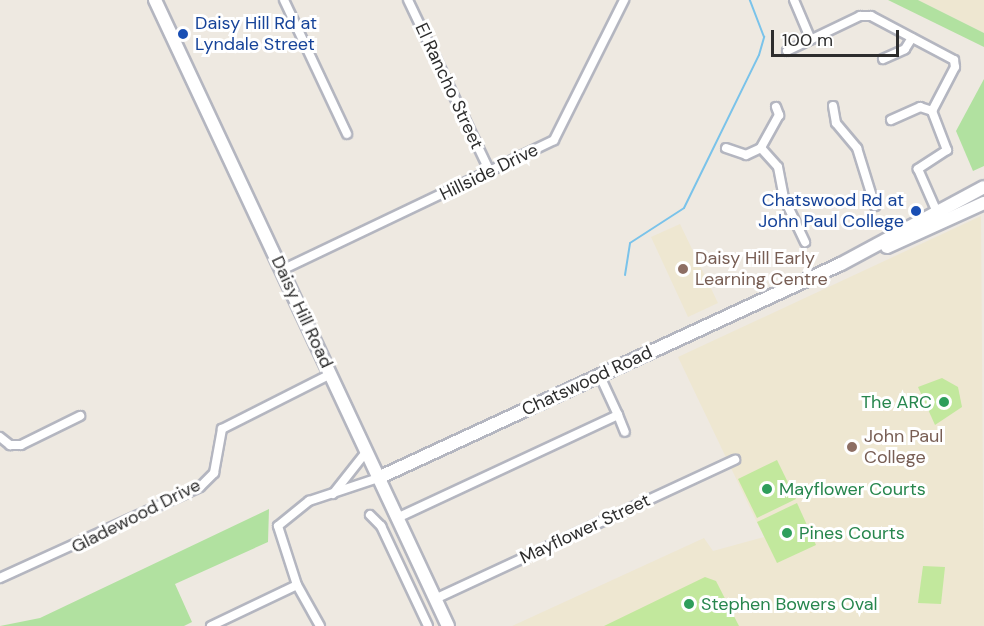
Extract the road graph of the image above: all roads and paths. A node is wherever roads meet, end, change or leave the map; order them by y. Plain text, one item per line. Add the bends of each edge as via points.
1 (155, 0) edge
2 (284, 0) edge
3 (408, 0) edge
4 (624, 0) edge
5 (794, 0) edge
6 (912, 38) junction
7 (811, 40) junction
8 (787, 51) dead end
9 (883, 59) dead end
10 (833, 106) dead end
11 (776, 107) dead end
12 (932, 111) junction
13 (891, 120) dead end
14 (347, 134) dead end
15 (761, 147) junction
16 (726, 148) dead end
17 (490, 172) junction
18 (984, 187) edge
19 (984, 203) edge
20 (875, 206) dead end
21 (936, 210) junction
22 (805, 242) dead end
23 (841, 264) junction
24 (282, 270) junction
25 (331, 374) junction
26 (599, 374) junction
27 (618, 415) junction
28 (80, 416) dead end
29 (626, 432) dead end
30 (0, 436) edge
31 (366, 452) junction
32 (735, 460) dead end
33 (378, 478) junction
34 (333, 494) junction
35 (370, 515) dead end
36 (397, 518) junction
37 (0, 578) edge
38 (297, 585) junction
39 (435, 599) junction
40 (211, 626) edge
41 (320, 626) edge
42 (428, 626) edge
43 (448, 626) edge

1 - 24 main road, Daisy Hill Road
2 - 14 street
3 - 17 street, El Rancho Street
4 - 17 street, Hillside Drive via 554,140
5 - 7 street
6 - 7 street via 865,15
6 - 9 street via 905,49
6 - 12 street via 956,63
7 - 8 street
10 - 20 street via 836,123 857,148
11 - 15 street via 779,115
12 - 13 street via 920,107
12 - 21 street via 948,147 918,169
15 - 16 street via 746,155
15 - 22 street via 778,167 784,198
17 - 24 street, Hillside Drive
18 - 21 main road, Chatswood Road
19 - 23 main road, Chatswood Road
21 - 23 main road, Chatswood Road
23 - 26 main road, Chatswood Road
24 - 25 main road, Daisy Hill Road
25 - 31 main road, Daisy Hill Road
25 - 37 street, Gladewood Drive via 222,429 214,473 200,488
26 - 27 street
26 - 33 main road, Chatswood Road
27 - 29 street
27 - 36 street
28 - 30 street via 21,445 10,445
31 - 33 main road, Daisy Hill Road
31 - 34 street
32 - 39 street, Mayflower Street
33 - 34 street, Chatswood Road
33 - 36 main road, Daisy Hill Road
34 - 38 street, Chatswood Road via 298,507 282,519 277,532
35 - 42 street via 381,526
36 - 39 main road, Daisy Hill Road
38 - 40 street
38 - 41 street
39 - 43 main road, Daisy Hill Road

